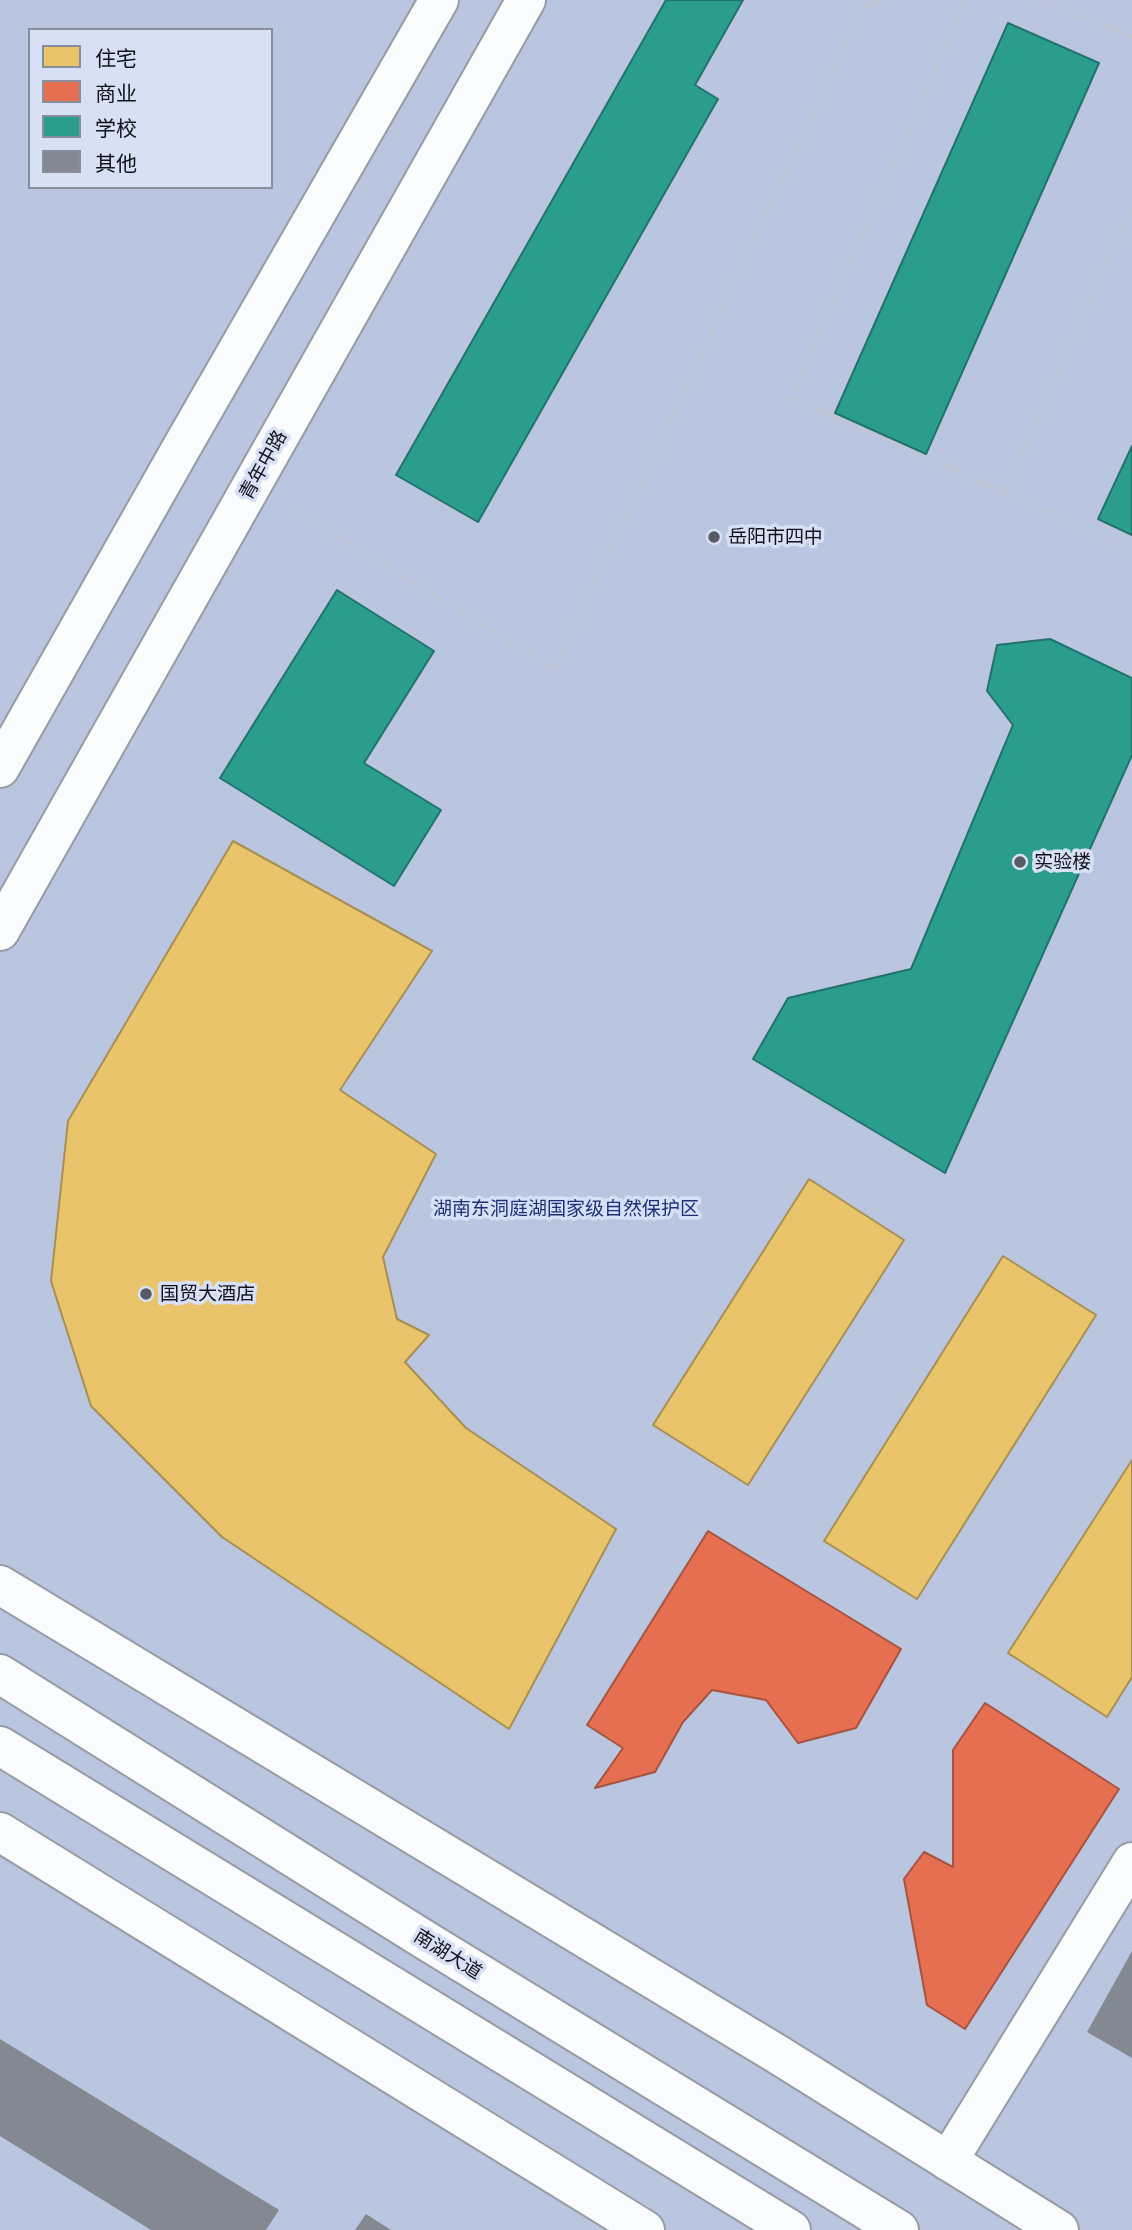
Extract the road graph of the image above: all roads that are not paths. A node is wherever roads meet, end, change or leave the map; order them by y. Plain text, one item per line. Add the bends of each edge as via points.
1 (439, 0) edge
2 (526, 0) edge
3 (0, 768) edge
4 (0, 931) edge
5 (0, 1585) edge
6 (0, 1674) edge
7 (0, 1746) edge
8 (0, 1832) edge
9 (1132, 1862) edge
10 (948, 2161) junction
11 (645, 2230) edge
12 (791, 2230) edge
13 (899, 2230) edge
14 (1059, 2230) edge

1 - 3 main road
2 - 4 main road, 青年中路
5 - 10 main road
6 - 13 main road, 南湖大道
7 - 12 main road
8 - 11 main road
9 - 10 main road
10 - 14 main road

